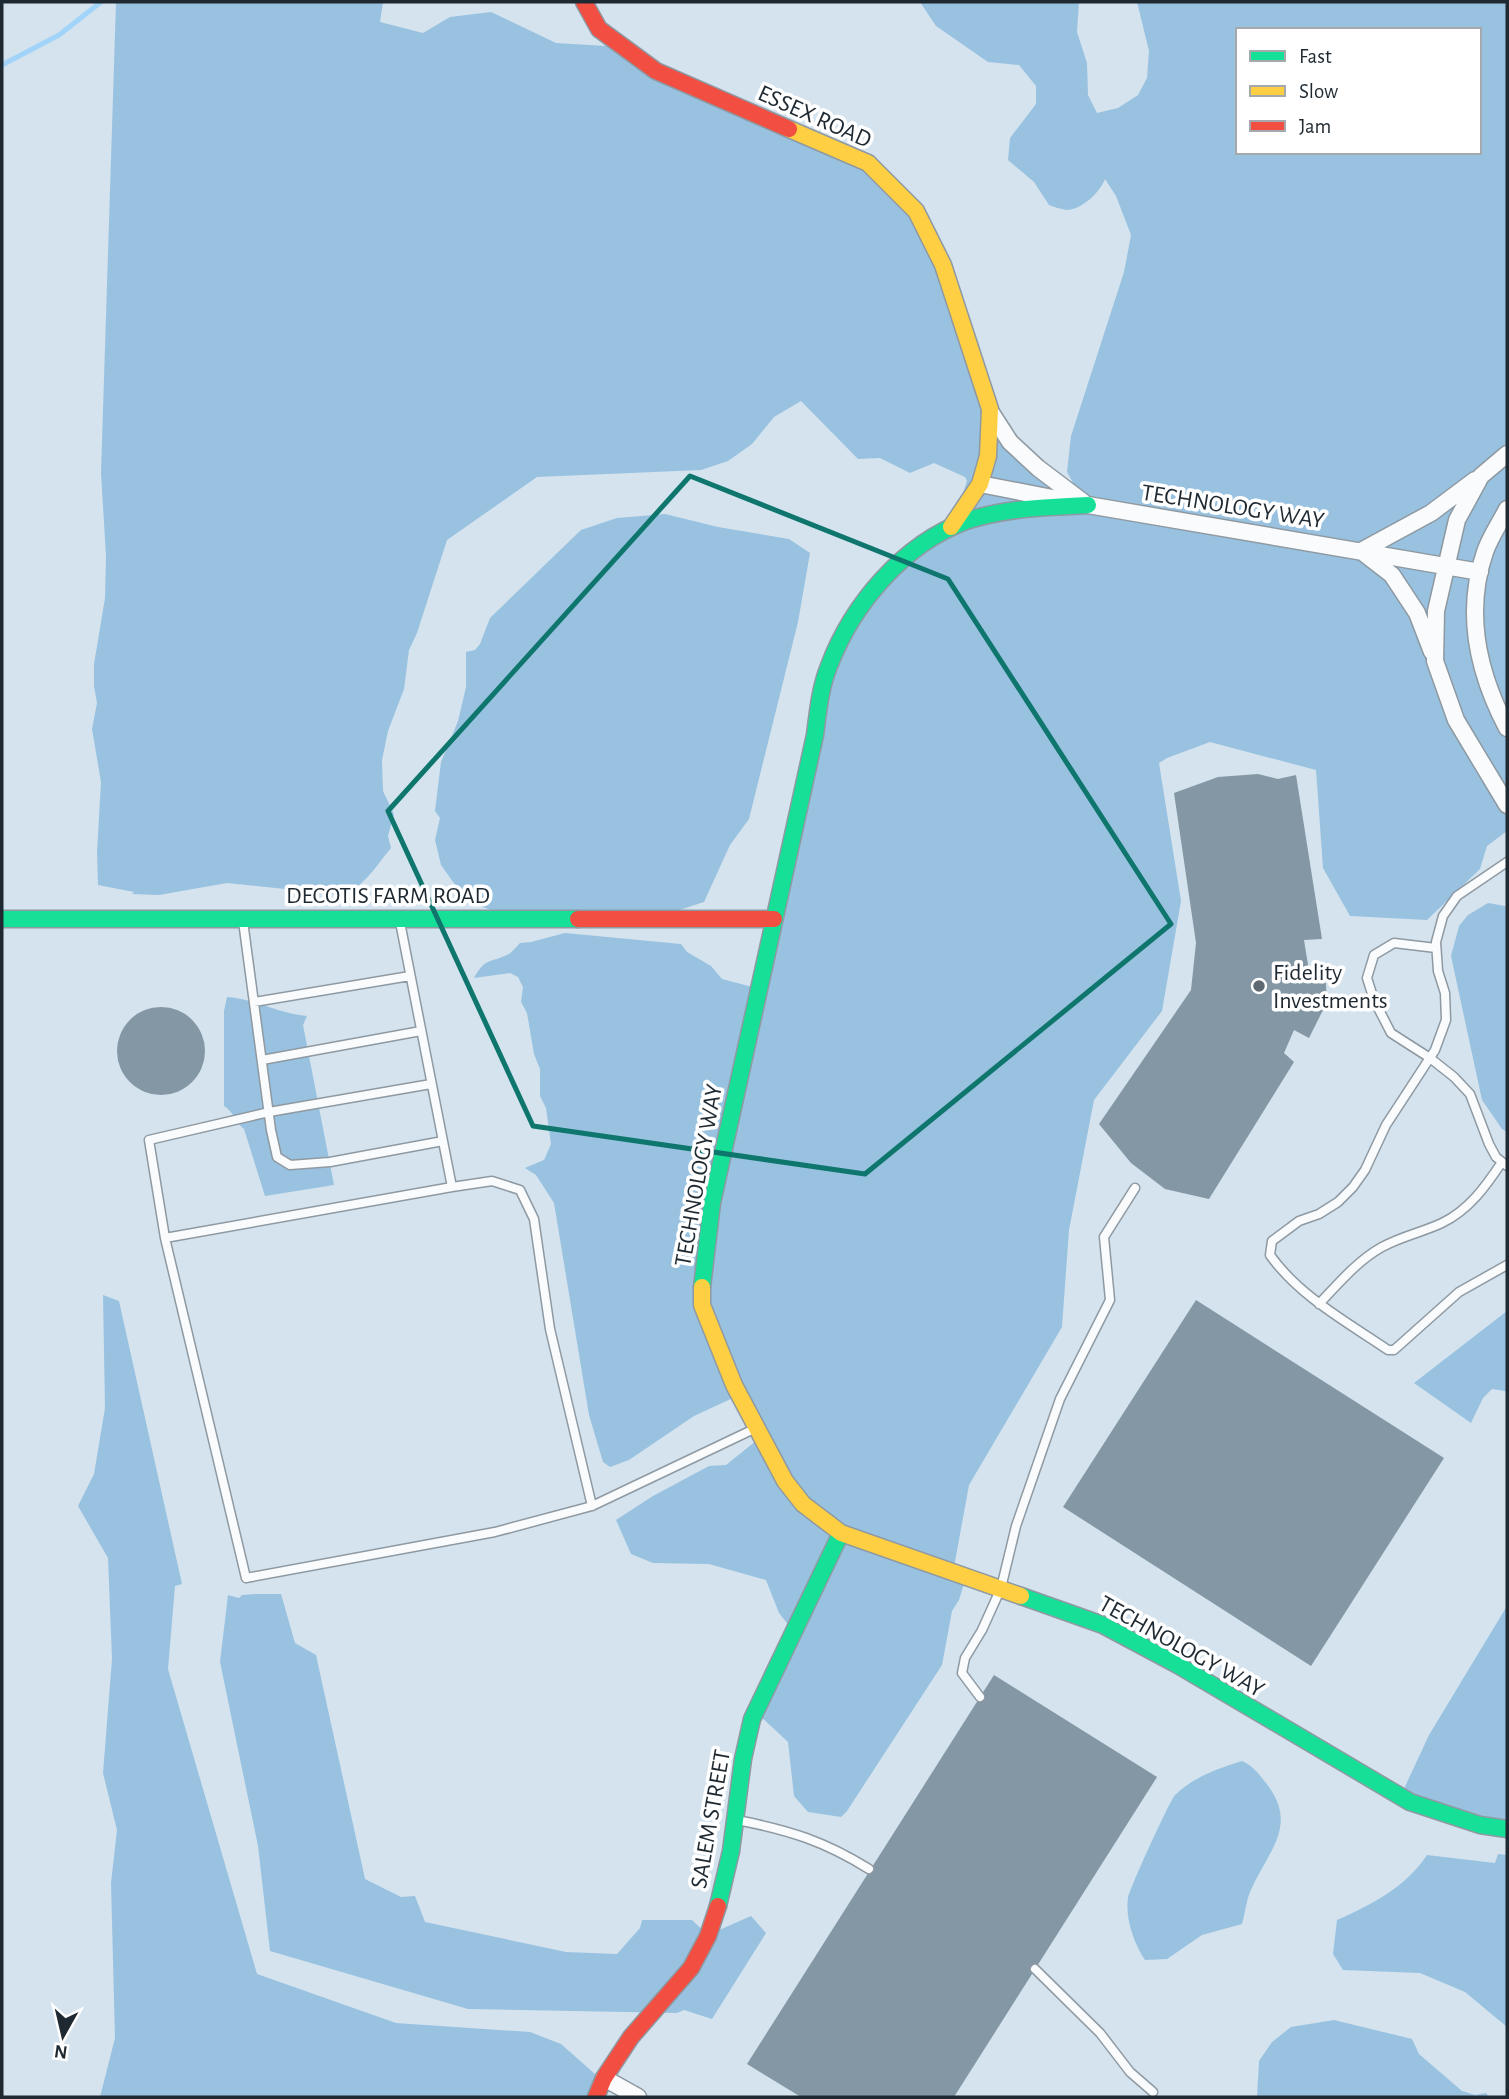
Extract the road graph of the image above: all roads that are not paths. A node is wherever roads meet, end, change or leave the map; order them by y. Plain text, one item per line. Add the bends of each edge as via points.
1 (584, 2) edge
2 (990, 410) junction
3 (1507, 454) edge
4 (1481, 476) junction
5 (980, 484) junction
6 (1088, 505) junction
7 (1507, 509) edge
8 (951, 527) junction
9 (1361, 551) junction
10 (1446, 565) junction
11 (1480, 572) junction
12 (1435, 661) junction
13 (1507, 728) edge
14 (1507, 805) edge
15 (1507, 862) edge
16 (242, 918) junction
17 (399, 918) junction
18 (2, 919) edge
19 (774, 919) junction
20 (1436, 948) junction
21 (410, 976) junction
22 (254, 1002) junction
23 (421, 1031) junction
24 (1430, 1058) junction
25 (262, 1060) junction
26 (431, 1084) junction
27 (269, 1112) junction
28 (443, 1141) junction
29 (1505, 1164) edge
30 (452, 1187) junction
31 (1135, 1188) dead end
32 (165, 1238) junction
33 (1507, 1265) edge
34 (1319, 1304) junction
35 (756, 1427) junction
36 (592, 1506) junction
37 (841, 1532) junction
38 (1001, 1588) junction
39 (980, 1697) dead end
40 (737, 1820) junction
41 (1507, 1829) edge
42 (869, 1870) dead end
43 (1035, 1969) dead end
44 (604, 2078) junction
45 (1153, 2092) dead end
46 (596, 2097) edge
47 (638, 2097) edge

1 - 2 street, ESSEX ROAD via 599,29 656,71 868,163 916,211 943,265
2 - 5 street, ESSEX ROAD via 988,456
2 - 6 street via 1010,442
3 - 4 street
4 - 9 street via 1431,513
4 - 10 street via 1457,520
5 - 6 street, TECHNOLOGY WAY
5 - 8 street, ESSEX ROAD
6 - 8 street via 1010,511
6 - 9 street, TECHNOLOGY WAY
7 - 11 street via 1485,551
8 - 19 street, TECHNOLOGY WAY via 925,542 882,583 862,607 830,666
9 - 10 street, TECHNOLOGY WAY
9 - 12 street via 1392,575 1417,613
10 - 11 street, TECHNOLOGY WAY
10 - 12 street via 1436,611
11 - 13 street via 1475,641 1493,702
12 - 14 street via 1456,720
15 - 20 lane via 1457,896 1443,916
16 - 17 street, DECOTIS FARM ROAD
16 - 18 street, DECOTIS FARM ROAD
16 - 22 lane
17 - 19 street, DECOTIS FARM ROAD
17 - 21 lane
19 - 35 street, TECHNOLOGY WAY via 712,1203 702,1272 702,1305
20 - 24 lane via 1446,1020
20 - 24 lane via 1394,943 1374,955 1367,978 1391,1033
21 - 22 lane
21 - 23 lane
22 - 25 lane
23 - 25 lane
23 - 26 lane
24 - 29 lane via 1470,1094 1489,1144
24 - 34 lane via 1353,1187 1338,1202 1272,1241 1270,1255 1276,1264
25 - 27 lane
26 - 27 lane
26 - 28 lane
27 - 28 lane via 277,1157 290,1165
27 - 32 lane via 149,1140
28 - 30 lane
29 - 34 lane via 1464,1208 1356,1264
30 - 32 lane
30 - 36 lane via 492,1181 520,1190 534,1219 550,1329
31 - 38 lane via 1104,1237 1110,1300 1060,1399 1016,1525
32 - 36 lane via 246,1578 495,1532
33 - 34 lane via 1459,1292 1394,1350
35 - 36 lane
35 - 37 street, TECHNOLOGY WAY via 803,1504
37 - 38 street, TECHNOLOGY WAY
37 - 40 street, SALEM STREET via 752,1720
38 - 39 lane via 965,1658 962,1673
38 - 41 street, TECHNOLOGY WAY via 1104,1625 1410,1802
40 - 42 lane via 800,1835
40 - 44 street, SALEM STREET via 708,1936 691,1968 631,2037
43 - 45 lane
44 - 46 street, SALEM STREET
44 - 47 street

